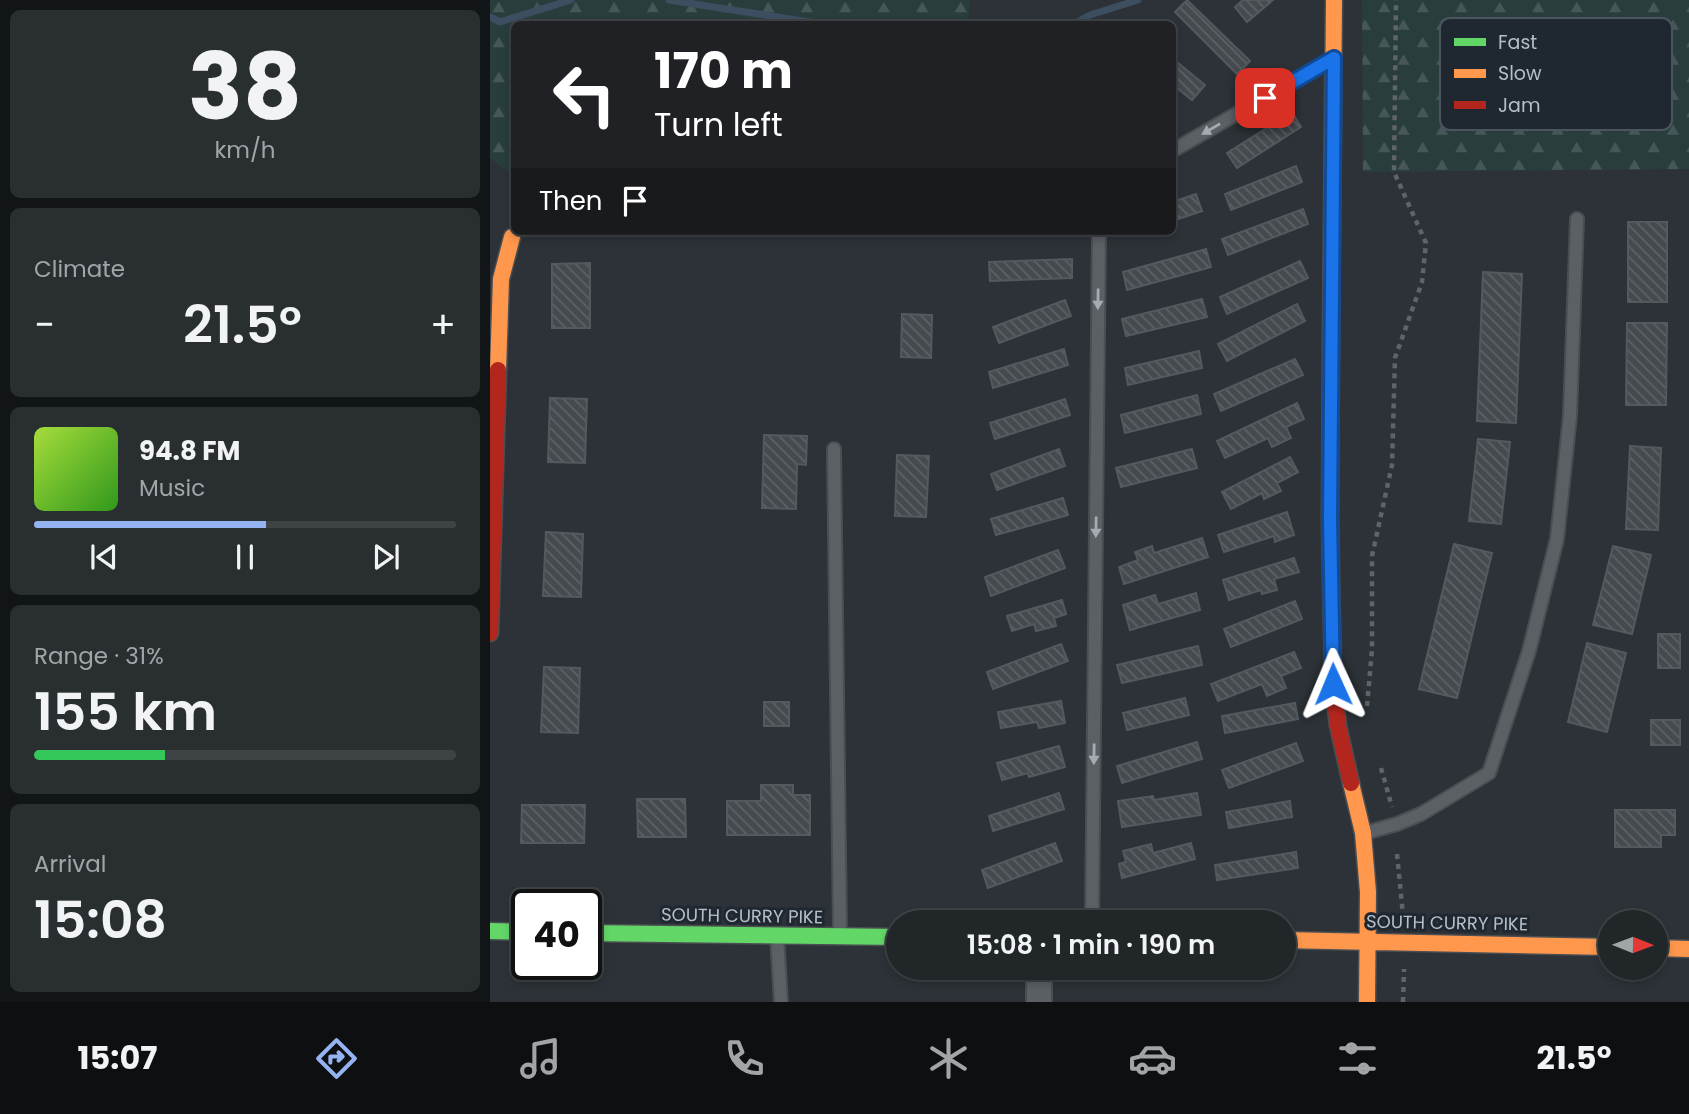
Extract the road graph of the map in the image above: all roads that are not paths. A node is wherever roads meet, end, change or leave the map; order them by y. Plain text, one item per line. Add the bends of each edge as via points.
1 (1334, 0) edge
2 (1334, 58) junction
3 (1176, 149) edge
4 (1577, 219) dead end
5 (1099, 235) edge
6 (512, 237) dead end
7 (834, 449) dead end
8 (490, 633) edge
9 (1363, 833) junction
10 (1092, 910) edge
11 (490, 931) edge
12 (511, 932) edge
13 (602, 933) edge
14 (777, 936) junction
15 (840, 936) junction
16 (886, 937) edge
17 (1296, 940) edge
18 (1368, 940) junction
19 (1598, 947) edge
20 (1668, 948) edge
21 (1689, 949) edge
22 (1039, 980) edge
23 (781, 1002) edge
24 (1039, 1002) edge
25 (1367, 1002) edge

1 - 2 street
2 -> 3 lane
2 - 9 street via 1333,684
4 - 9 lane via 1570,416 1557,539 1529,651 1489,774 1420,814
5 -> 10 lane
6 - 8 street via 501,279
7 - 15 lane
9 - 18 street
11 - 12 street
13 - 14 street, SOUTH CURRY PIKE
14 - 15 street, SOUTH CURRY PIKE
14 - 23 lane
15 - 16 street, SOUTH CURRY PIKE
17 - 18 street, SOUTH CURRY PIKE
18 - 19 street, SOUTH CURRY PIKE
18 - 25 street
20 - 21 street
22 - 24 street

